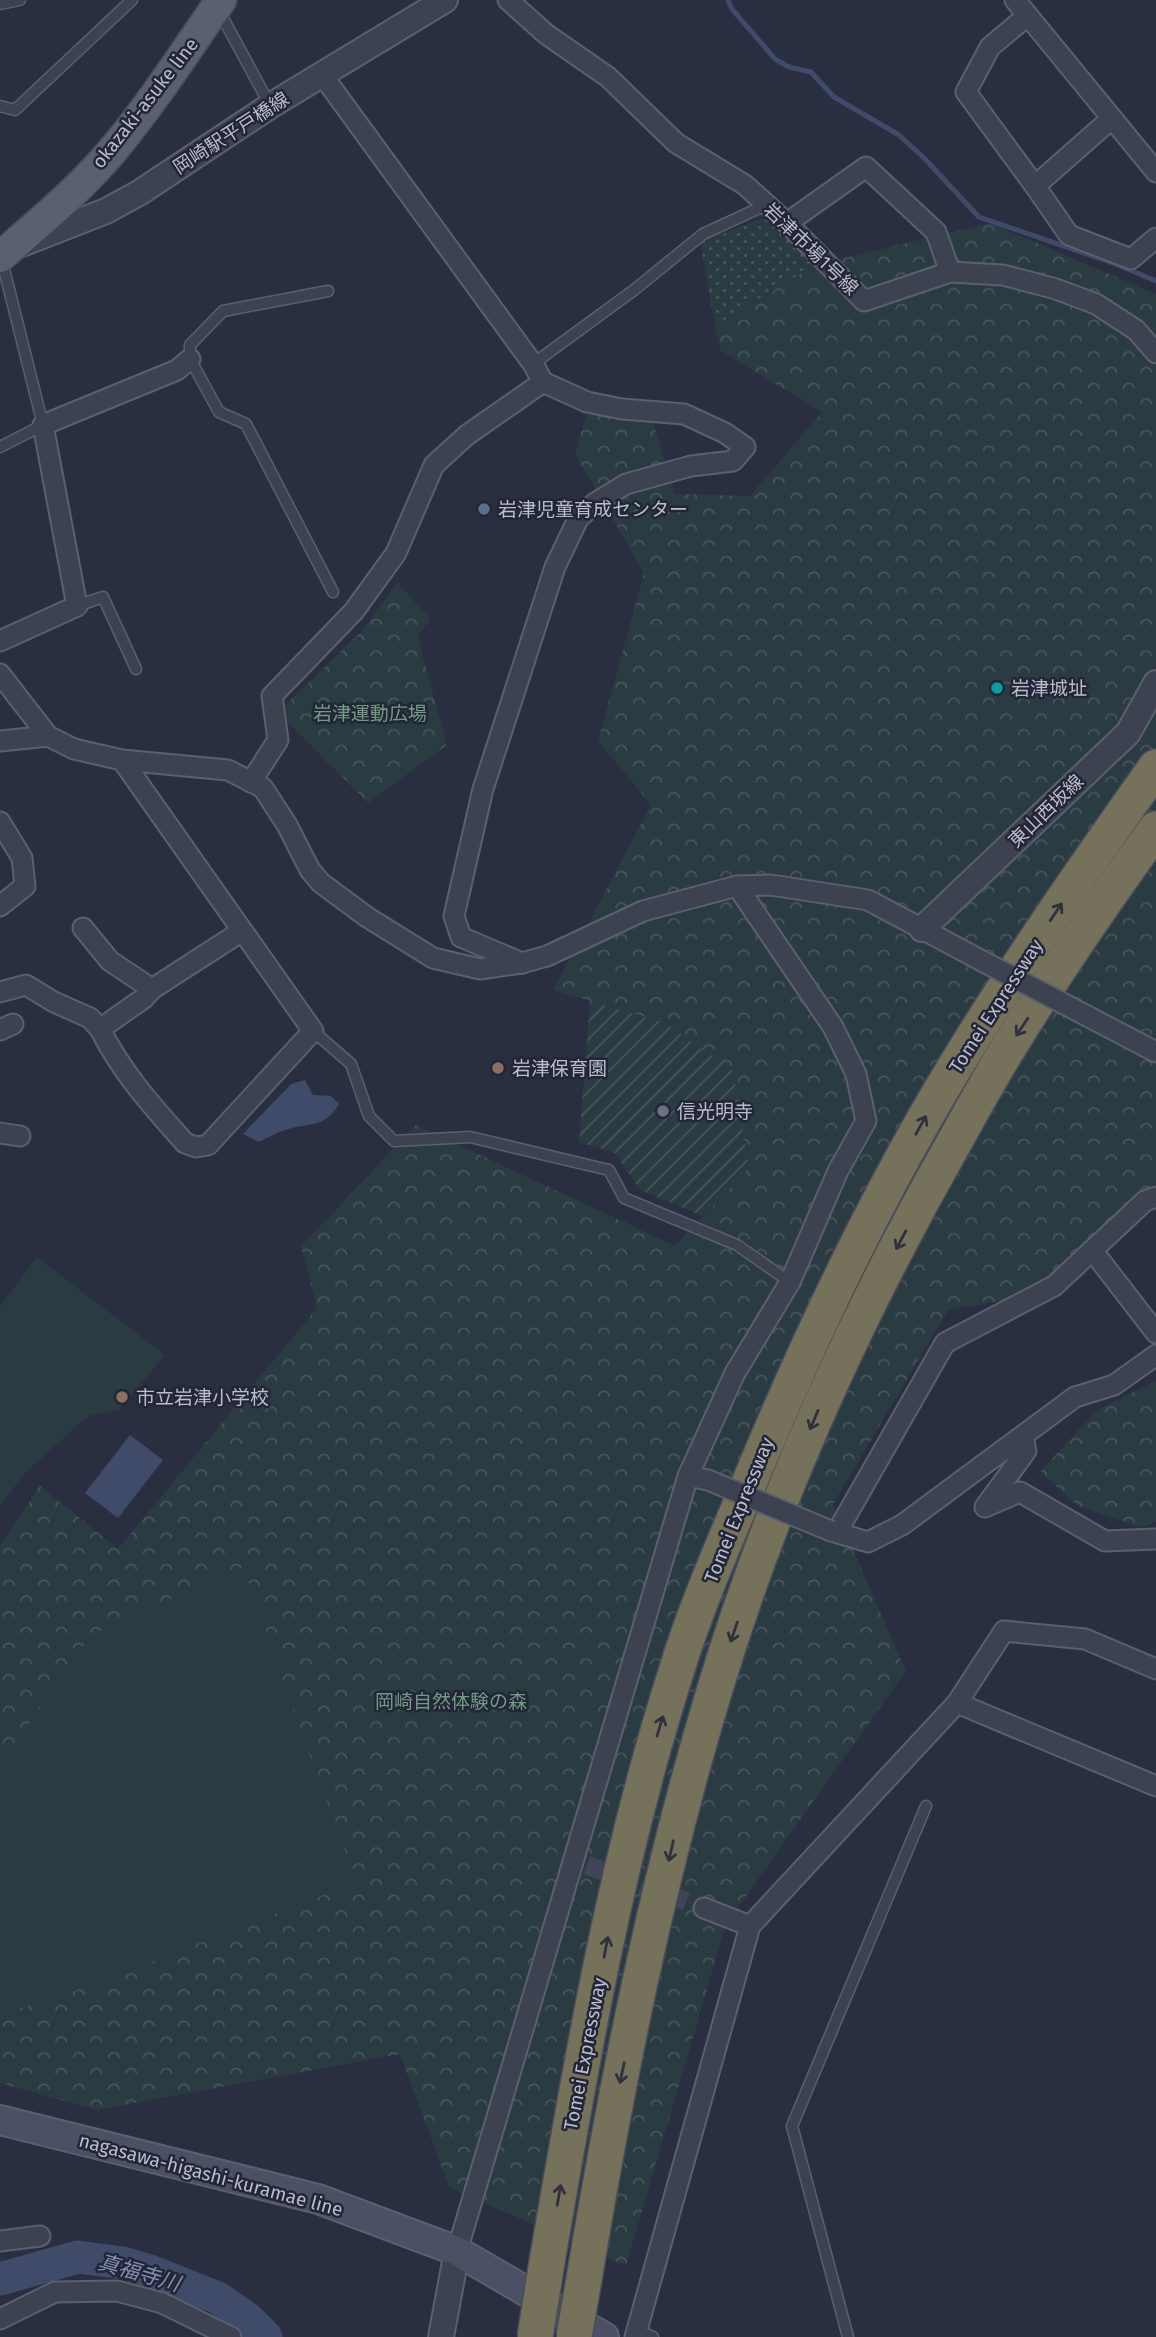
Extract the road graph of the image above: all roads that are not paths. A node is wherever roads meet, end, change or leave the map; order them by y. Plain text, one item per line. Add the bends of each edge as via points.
1 (20, 0) edge
2 (132, 0) edge
3 (445, 0) edge
4 (508, 0) edge
5 (219, 3) edge
6 (0, 4) edge
7 (1023, 6) edge
8 (323, 76) junction
9 (0, 106) edge
10 (271, 106) junction
11 (1111, 119) junction
12 (1156, 172) edge
13 (1035, 186) junction
14 (766, 205) junction
15 (788, 223) junction
16 (1156, 238) edge
17 (3, 254) edge
18 (950, 272) junction
19 (328, 291) dead end
20 (1156, 353) edge
21 (190, 359) junction
22 (533, 364) junction
23 (543, 382) junction
24 (43, 425) junction
25 (0, 447) edge
26 (333, 592) dead end
27 (77, 606) junction
28 (0, 640) edge
29 (136, 669) dead end
30 (0, 674) edge
31 (1156, 683) edge
32 (48, 736) junction
33 (0, 741) edge
34 (122, 760) junction
35 (1156, 767) edge
36 (251, 782) junction
37 (0, 822) edge
38 (1156, 829) edge
39 (737, 886) junction
40 (0, 906) edge
41 (83, 928) dead end
42 (922, 929) junction
43 (242, 931) junction
44 (522, 963) junction
45 (152, 989) junction
46 (0, 992) edge
47 (100, 1029) junction
48 (313, 1031) junction
49 (1156, 1052) edge
50 (1156, 1197) edge
51 (1092, 1250) junction
52 (790, 1282) junction
53 (1156, 1333) edge
54 (1156, 1354) edge
55 (1023, 1436) junction
56 (688, 1476) junction
57 (834, 1532) junction
58 (1156, 1539) edge
59 (1156, 1669) edge
60 (957, 1703) junction
61 (1156, 1786) edge
62 (926, 1806) dead end
63 (704, 1908) tunnel mouth
64 (750, 1926) junction
65 (0, 2120) edge
66 (40, 2236) dead end
67 (0, 2241) edge
68 (457, 2251) junction
69 (0, 2319) edge
70 (642, 2334) edge
71 (231, 2337) edge
72 (441, 2337) edge
73 (535, 2337) edge
74 (574, 2337) edge
75 (604, 2337) edge
76 (848, 2337) edge

1 - 6 lane
2 - 9 lane via 15,110
3 - 8 street, 岡崎駅平戸橋線
4 - 14 street, 岩津市場1号線 via 608,77 676,143 745,185
5 - 10 lane
5 - 17 main road, okazaki-asuke line via 116,147 47,218
7 - 11 street
7 - 13 street via 990,47 966,92
8 - 10 street, 岡崎駅平戸橋線
8 - 22 street
10 - 17 street, 岡崎駅平戸橋線 via 139,193
11 - 12 street
11 - 13 street
13 - 16 street via 1069,235 1131,259
14 - 15 street, 岩津市場1号線
14 - 22 lane via 704,234
15 - 18 street, 岩津市場1号線 via 864,301
15 - 18 street via 866,167 936,232
17 - 24 lane
18 - 20 street, 岩津市場1号線 via 1003,275 1096,304 1136,330
19 - 21 lane via 223,311 190,345
21 - 24 street via 177,370
21 - 26 lane via 219,412 246,424
22 - 23 street
23 - 36 street via 433,465 396,553 354,611 272,696 278,740
23 - 44 street via 587,402 684,414 725,432 745,447 733,461 691,466 626,484 578,519 555,567 483,789 454,916 461,937
24 - 25 lane
24 - 27 street
27 - 28 street
27 - 29 lane via 103,597
30 - 32 street
31 - 42 street, 東山西坂線 via 1128,733
32 - 33 street
32 - 34 street via 74,749
34 - 36 street via 228,770
34 - 43 street
73 -> 35 highway, Tomei Expressway, bridge via 571,2124 640,1793 682,1653 728,1534 808,1347 926,1116 1004,990
36 - 44 street via 263,788 321,883 367,917 433,958 480,969
37 - 40 street via 22,858 25,886
38 -> 74 highway, Tomei Expressway, bridge via 1009,1046 933,1180 842,1357 763,1548 676,1826 608,2138
39 - 42 street via 771,885 868,900
39 - 44 street via 643,911
39 - 52 street via 833,1027 856,1074 866,1121 838,1171
41 - 45 street via 110,961
42 - 49 street, bridge
43 - 45 street
43 - 48 street
45 - 47 street
46 - 47 street via 26,985 90,1018
47 - 48 street via 137,1089 185,1143 196,1147 208,1145
48 - 52 lane via 351,1064 369,1116 394,1141 470,1137 609,1170 624,1198 737,1245
50 - 51 street via 1145,1201
51 - 53 street
51 - 57 street via 1054,1286 945,1343
52 - 56 street via 735,1373
54 - 55 street via 1114,1385 1075,1397
55 - 57 street via 902,1525 869,1542
55 - 58 street via 1026,1451 985,1507 1020,1492 1105,1541
56 - 57 street, bridge
56 - 68 street via 580,1862
59 - 60 street via 1085,1639 1004,1631
60 - 61 street
60 - 64 street
62 - 76 lane via 792,2126
63 - 64 street
64 - 70 street
65 - 68 main road, nagasawa-higashi-kuramae line via 318,2199
66 - 67 street
68 - 72 street
68 - 75 main road, nagasawa-higashi-kuramae line
69 - 71 street via 55,2292 117,2291 162,2303

